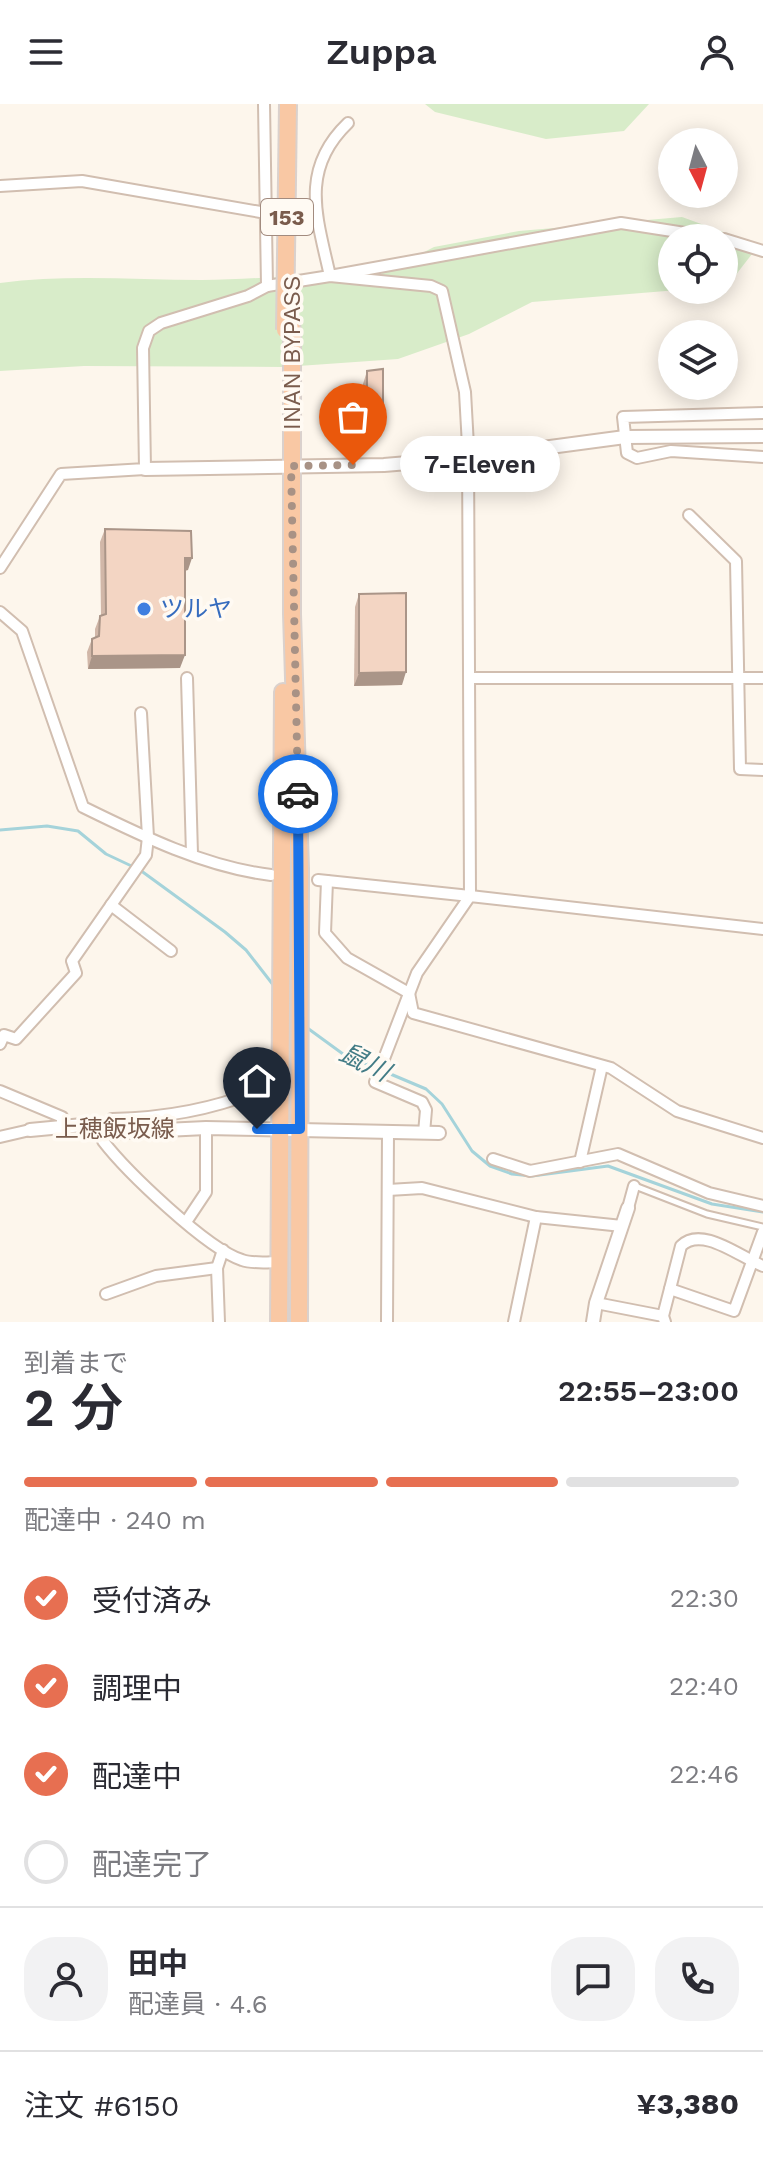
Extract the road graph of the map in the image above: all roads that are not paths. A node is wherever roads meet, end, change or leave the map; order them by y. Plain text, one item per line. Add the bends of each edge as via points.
1 (264, 104) edge
2 (291, 104) edge
3 (348, 123) dead end
4 (0, 186) edge
5 (266, 213) junction
6 (658, 229) edge
7 (738, 243) edge
8 (763, 251) edge
9 (330, 276) junction
10 (267, 286) junction
11 (763, 413) edge
12 (763, 436) edge
13 (625, 437) junction
14 (763, 457) edge
15 (468, 458) junction
16 (287, 466) junction
17 (145, 469) junction
18 (689, 515) dead end
19 (0, 568) edge
20 (0, 612) edge
21 (187, 678) dead end
22 (470, 678) junction
23 (736, 678) junction
24 (763, 678) edge
25 (141, 713) dead end
26 (763, 770) edge
27 (148, 837) junction
28 (192, 854) junction
29 (271, 875) dead end
30 (470, 896) junction
31 (111, 905) junction
32 (763, 929) edge
33 (171, 951) dead end
34 (291, 965) junction
35 (409, 993) junction
36 (1, 1036) edge
37 (602, 1066) junction
38 (262, 1089) dead end
39 (0, 1091) edge
40 (62, 1125) junction
41 (206, 1128) junction
42 (300, 1129) junction
43 (30, 1130) joint
44 (282, 1130) junction
45 (388, 1132) junction
46 (103, 1133) junction
47 (424, 1133) junction
48 (439, 1133) dead end
49 (0, 1137) edge
50 (763, 1138) edge
51 (493, 1159) dead end
52 (580, 1162) junction
53 (634, 1186) joint
54 (388, 1190) junction
55 (763, 1206) edge
56 (628, 1208) joint
57 (536, 1217) junction
58 (186, 1222) junction
59 (622, 1226) junction
60 (763, 1229) edge
61 (223, 1250) junction
62 (280, 1262) junction
63 (751, 1262) junction
64 (763, 1266) edge
65 (217, 1268) junction
66 (670, 1289) junction
67 (106, 1294) dead end
68 (596, 1303) junction
69 (666, 1320) edge
70 (219, 1322) edge
71 (279, 1322) edge
72 (299, 1322) edge
73 (387, 1322) edge
74 (514, 1322) edge
75 (593, 1322) edge

1 - 5 street
2 - 16 highway, INAN BYPASS / 153, bridge
3 - 9 street via 334,136 315,175 317,217
4 - 5 street via 82,181
5 - 10 street
6 - 9 street via 621,223
7 - 8 street
9 - 10 street
9 - 15 street via 442,291 465,392
10 - 17 street via 149,331 143,348
11 - 13 street via 623,417
12 - 13 street
13 - 14 street via 627,453 637,458 671,451
13 - 15 street
15 - 16 street
15 - 22 street
16 - 17 street
16 - 34 highway, INAN BYPASS / 153
17 - 19 street via 61,474
18 - 23 street via 736,561
20 - 27 street via 22,631 83,807
21 - 28 street
22 - 23 street
22 - 30 street
23 - 24 street
23 - 26 street via 740,769
25 - 27 street
27 - 28 street
27 - 31 street via 146,855
28 - 29 street via 234,871
30 - 32 street
30 - 35 street
30 - 35 street via 322,881 325,933 347,958
31 - 33 street
31 - 36 street via 72,961 76,973 16,1039
34 - 42 highway, INAN BYPASS / 153
34 - 44 highway, INAN BYPASS / 153 via 281,1034
35 - 37 street via 413,1013
35 - 47 street via 375,1082 422,1102
37 - 50 street via 677,1111
37 - 52 street
38 - 46 street via 165,1118 112,1119
39 - 40 street via 62,1117
40 - 43 street, 上穂飯坂線
40 - 46 street, 上穂飯坂線 via 83,1125
41 - 44 street, 上穂飯坂線
41 - 46 street, 上穂飯坂線
41 - 58 street via 206,1192
42 - 44 street, 上穂飯坂線
42 - 45 street, 上穂飯坂線
42 - 72 highway, INAN BYPASS / 153
43 - 49 street
44 - 62 highway, INAN BYPASS / 153
45 - 47 street, 上穂飯坂線
45 - 54 street
46 - 58 street via 113,1154
47 - 48 street, 上穂飯坂線
51 - 52 street via 530,1171
52 - 55 street via 618,1154 709,1193
53 - 56 street
53 - 60 lane
54 - 57 street via 422,1188
54 - 73 street
56 - 59 street
57 - 59 street
57 - 74 street
58 - 61 street
59 - 68 street
60 - 63 street
61 - 62 street via 243,1261
61 - 65 street
62 - 71 highway, INAN BYPASS / 153
63 - 64 street
63 - 66 street via 734,1311
63 - 66 street via 703,1239 686,1241
65 - 67 street via 156,1276
65 - 70 street
66 - 69 street
68 - 69 street
68 - 75 street

